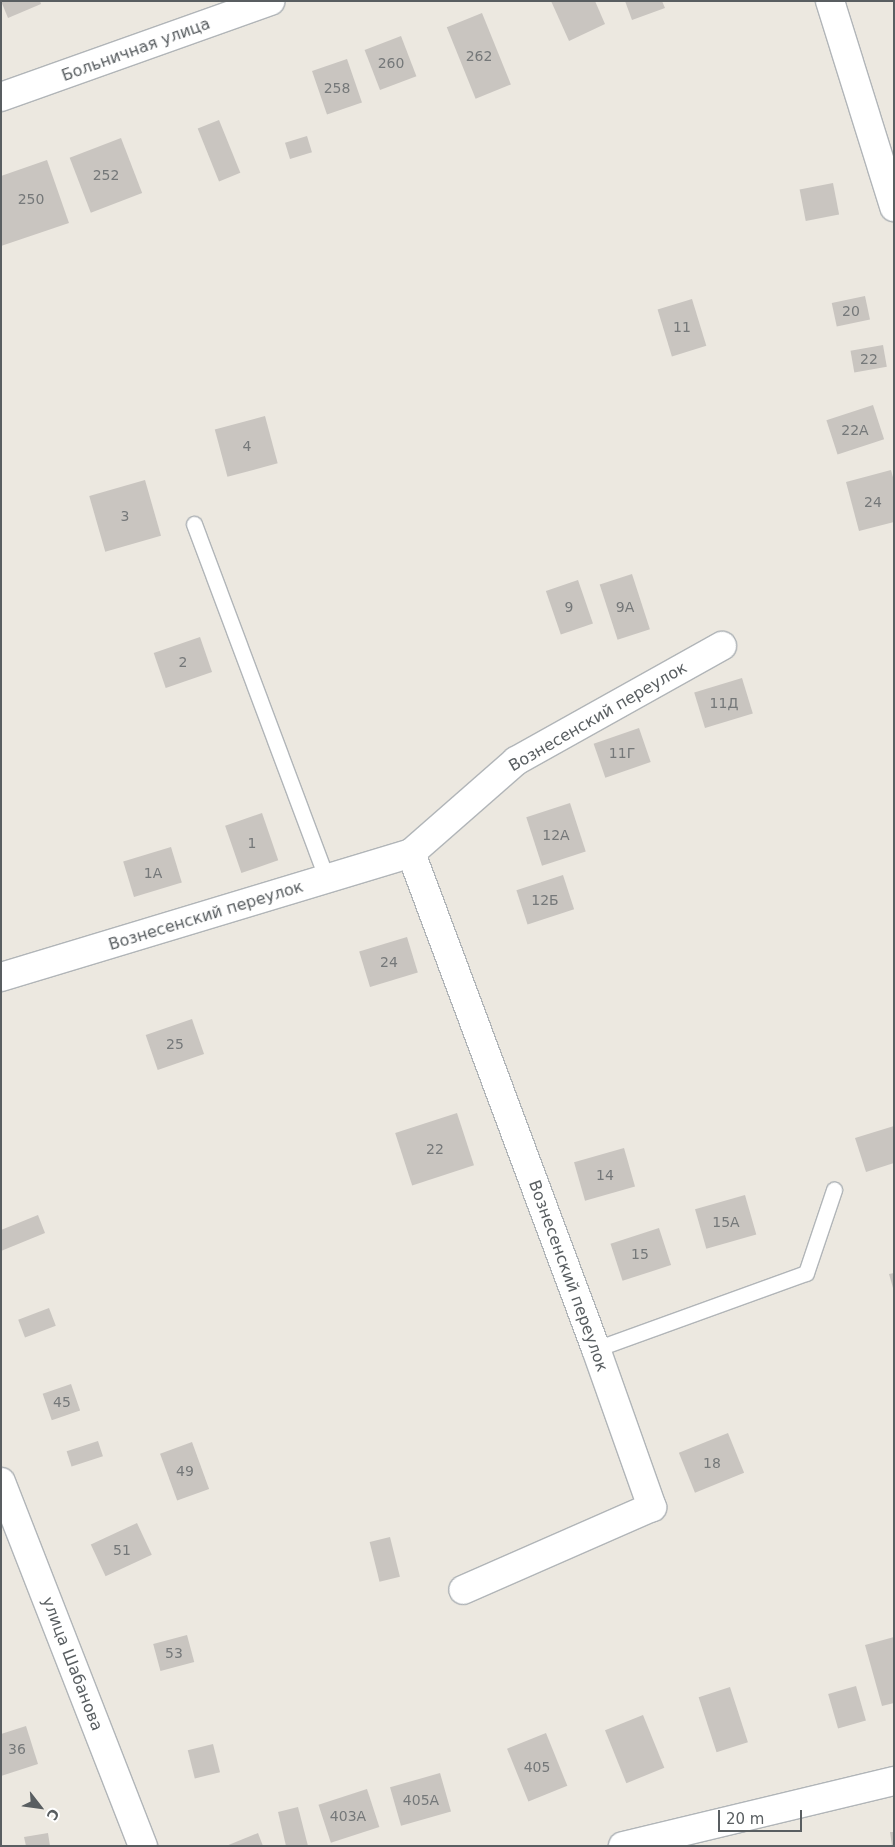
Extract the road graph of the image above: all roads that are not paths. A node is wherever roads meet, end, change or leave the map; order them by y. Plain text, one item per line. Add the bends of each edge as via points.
1 (830, 1) edge
2 (253, 4) edge
3 (1, 97) edge
4 (894, 207) edge
5 (194, 524) dead end
6 (722, 646) dead end
7 (411, 853) junction
8 (327, 880) junction
9 (1, 978) edge
10 (834, 1190) dead end
11 (596, 1349) junction
12 (1, 1482) edge
13 (463, 1590) dead end
14 (894, 1781) edge
15 (143, 1846) edge
16 (623, 1846) edge

1 - 4 street
2 - 3 street, Больничная улица
5 - 8 lane
6 - 7 street, Вознесенский переулок via 516,761
7 - 8 street, Вознесенский переулок
7 - 11 street, Вознесенский переулок
8 - 9 street, Вознесенский переулок
10 - 11 lane via 806,1273
11 - 13 street, Вознесенский переулок via 652,1507
12 - 15 street, улица Шабанова
14 - 16 street

